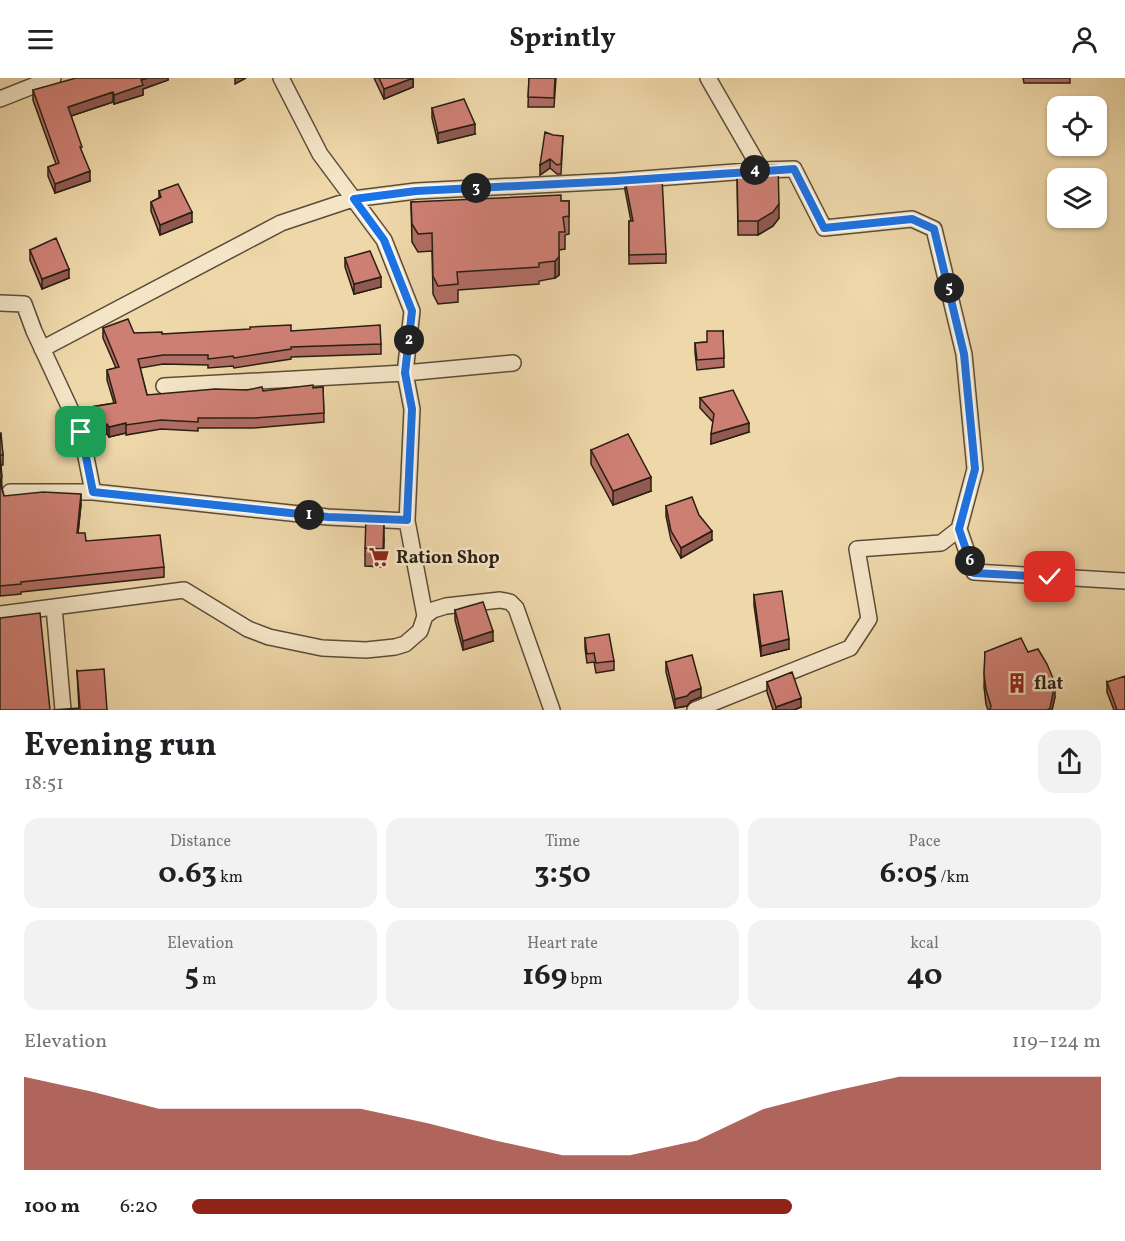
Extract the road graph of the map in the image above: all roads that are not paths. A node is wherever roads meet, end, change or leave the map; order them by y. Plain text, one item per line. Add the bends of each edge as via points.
1 (53, 78) edge
2 (281, 78) edge
3 (708, 78) edge
4 (0, 99) edge
5 (761, 170) junction
6 (354, 199) junction
7 (0, 303) edge
8 (42, 349) junction
9 (513, 363) dead end
10 (405, 373) junction
11 (164, 386) dead end
12 (10, 492) dead end
13 (93, 492) junction
14 (407, 520) junction
15 (959, 529) junction
16 (1125, 581) edge
17 (54, 607) junction
18 (0, 614) edge
19 (426, 616) junction
20 (63, 710) edge
21 (552, 710) edge
22 (695, 710) edge

1 - 4 street
2 - 6 street via 320,154
3 - 5 street
5 - 6 street via 416,191
5 - 15 street via 794,169 824,228 912,219 934,229 964,354 975,469
6 - 8 street via 281,224
6 - 10 street via 384,240 412,311
7 - 8 street via 24,304
8 - 13 street via 81,432
9 - 10 street
10 - 11 street
10 - 14 street via 412,409
12 - 13 street
13 - 14 street via 328,517
14 - 19 street
15 - 16 street via 974,573
15 - 22 street via 942,543 857,549 868,619 850,648
17 - 18 street
17 - 19 street via 184,590 248,629 269,637 322,648 366,650 405,644 420,631
17 - 20 street
19 - 21 street via 446,606 510,602 516,608

